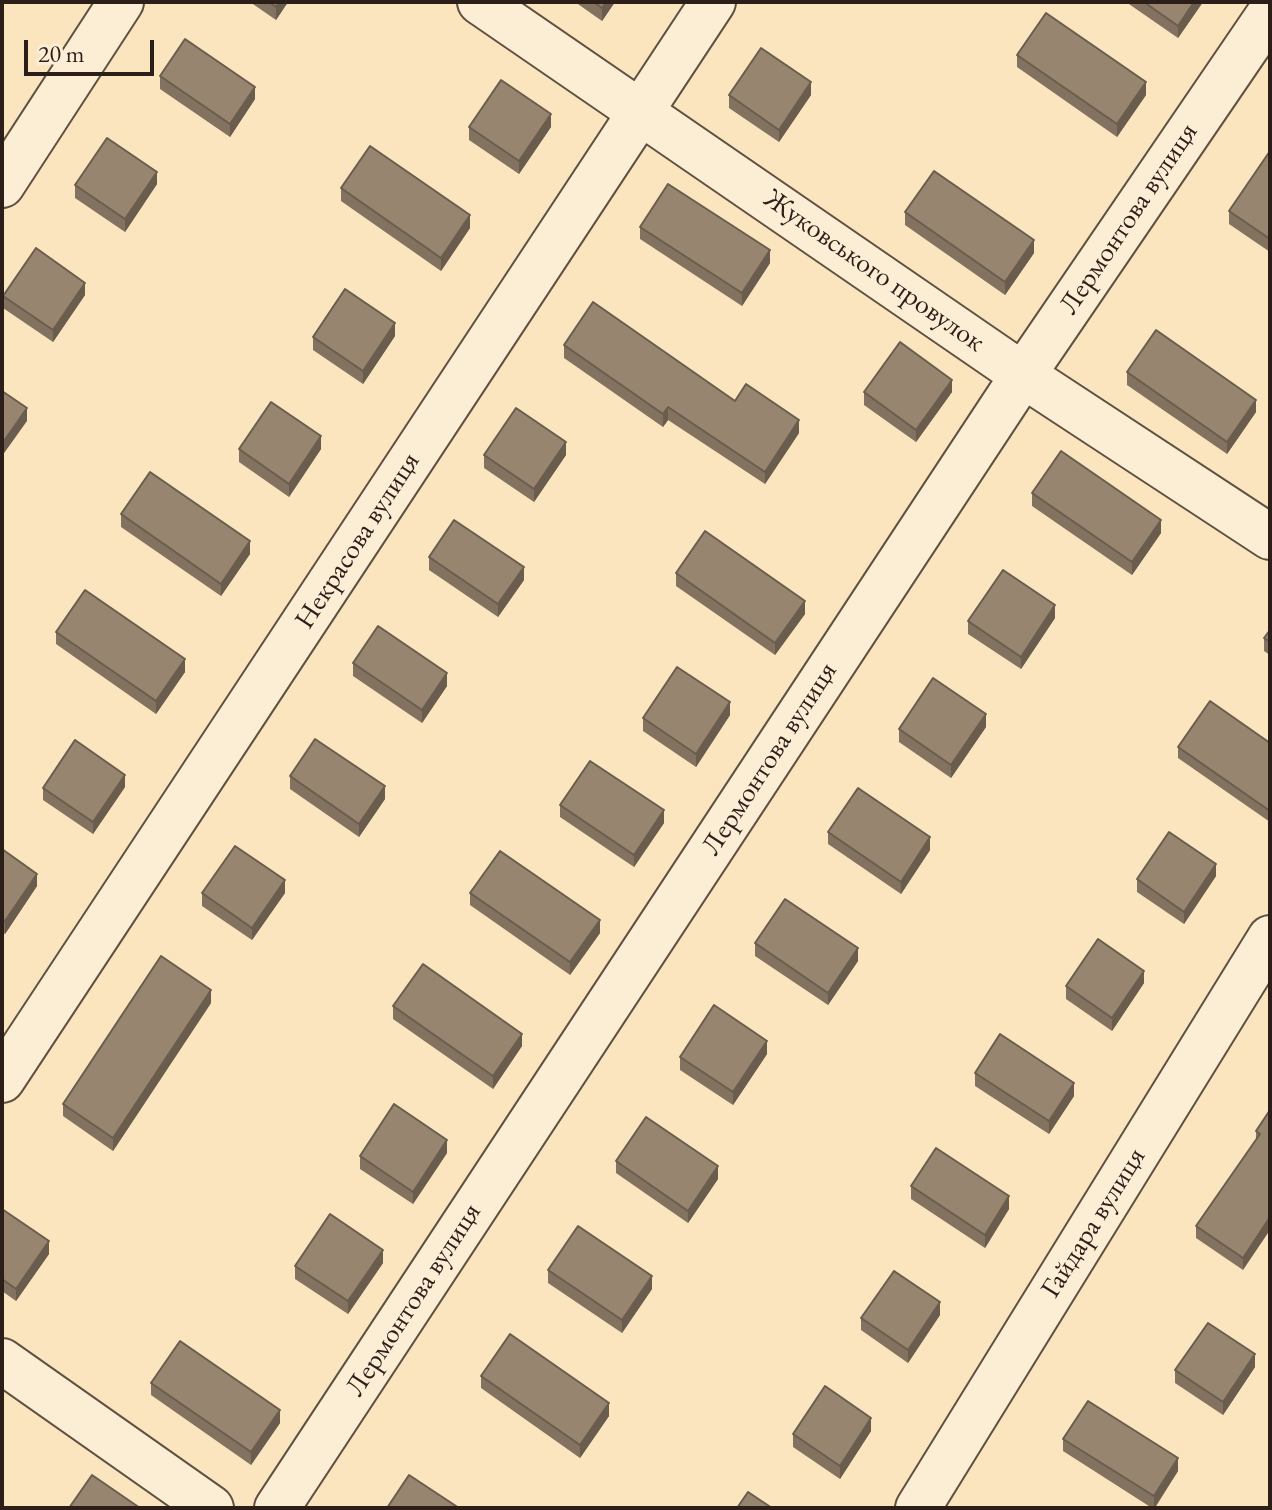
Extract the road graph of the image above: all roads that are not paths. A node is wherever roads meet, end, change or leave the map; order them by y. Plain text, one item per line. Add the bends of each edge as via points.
1 (121, 2) edge
2 (480, 2) edge
3 (713, 2) edge
4 (1270, 13) edge
5 (642, 111) junction
6 (2, 185) edge
7 (1023, 375) junction
8 (1270, 537) edge
9 (1270, 938) edge
10 (2, 1080) edge
11 (2, 1361) edge
12 (211, 1508) edge
13 (277, 1508) edge
14 (918, 1508) edge

1 - 6 street
2 - 5 street, Жуковського провулок
3 - 5 street, Некрасова вулиця
4 - 7 street, Лермонтова вулиця
5 - 7 street, Жуковського провулок
5 - 10 street, Некрасова вулиця
7 - 8 street, Жуковського провулок
7 - 13 street, Лермонтова вулиця
9 - 14 street, Гайдара вулиця
11 - 12 street

